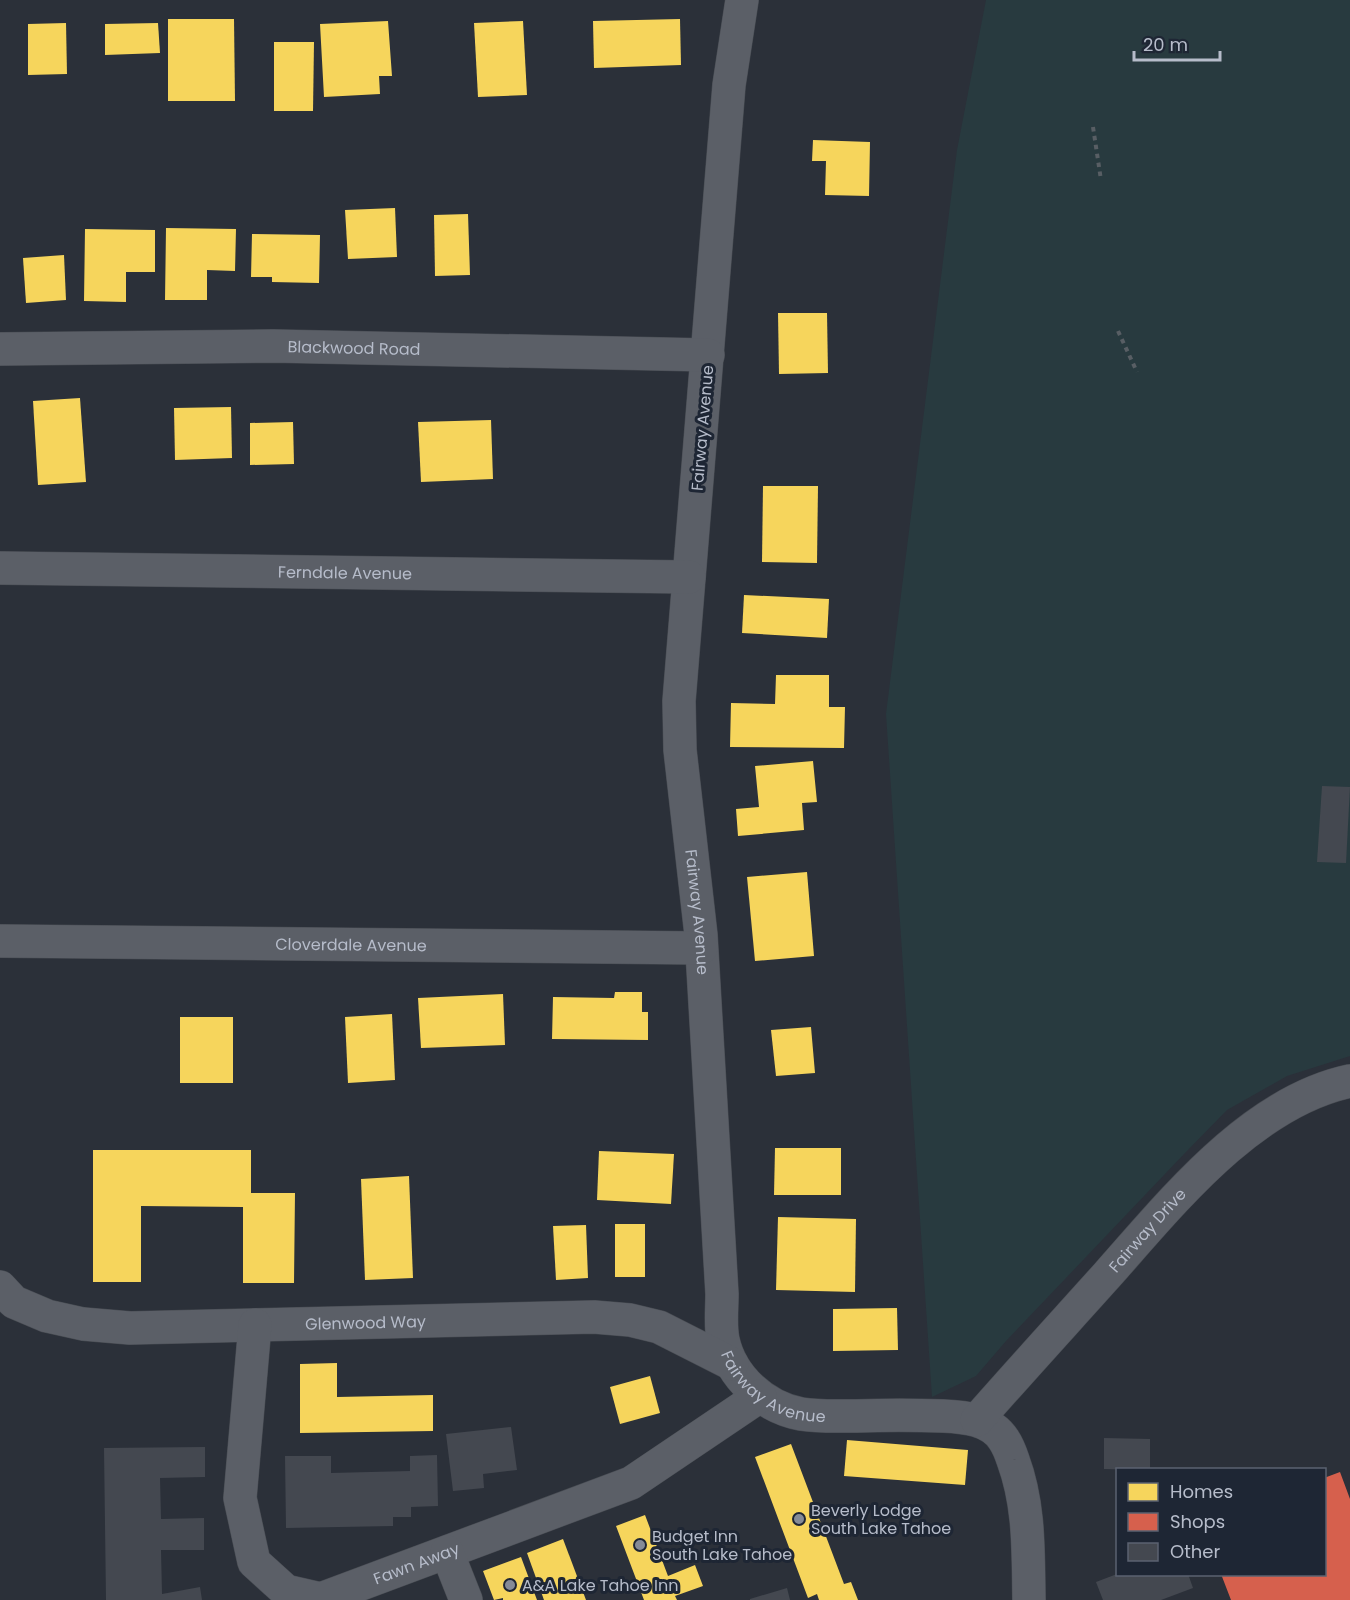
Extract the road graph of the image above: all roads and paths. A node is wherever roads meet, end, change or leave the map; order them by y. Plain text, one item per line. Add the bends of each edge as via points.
1 (742, 0) edge
2 (1093, 127) dead end
3 (1101, 180) dead end
4 (1118, 331) dead end
5 (0, 349) edge
6 (708, 355) junction
7 (1137, 372) dead end
8 (0, 568) edge
9 (689, 578) junction
10 (0, 941) edge
11 (701, 948) junction
12 (1350, 1080) edge
13 (0, 1287) edge
14 (255, 1325) junction
15 (732, 1364) junction
16 (760, 1396) junction
17 (977, 1420) junction
18 (447, 1552) junction
19 (466, 1600) edge
20 (1029, 1600) edge

1 - 6 street, Fairway Avenue via 729,85
2 - 3 path
4 - 7 path
5 - 6 street, Blackwood Road via 273,346
6 - 9 street, Fairway Avenue
8 - 9 street, Ferndale Avenue
9 - 11 street, Fairway Avenue via 679,701 680,750
10 - 11 street, Cloverdale Avenue
11 - 15 street, Fairway Avenue via 723,1339
12 - 17 street, Fairway Drive via 1304,1096 1277,1111 1218,1156 1171,1203
13 - 14 street, Glenwood Way via 14,1302 47,1316 83,1324 130,1328
14 - 15 street, Glenwood Way via 594,1317 659,1327
14 - 18 street, Fawn Away via 240,1498 254,1562 286,1591 321,1599
15 - 16 street, Fairway Avenue
16 - 17 street, Fairway Avenue via 801,1414
16 - 18 street, Fawn Away via 631,1483
17 - 20 street, Fairway Avenue via 1004,1439 1020,1477 1027,1516
18 - 19 street

